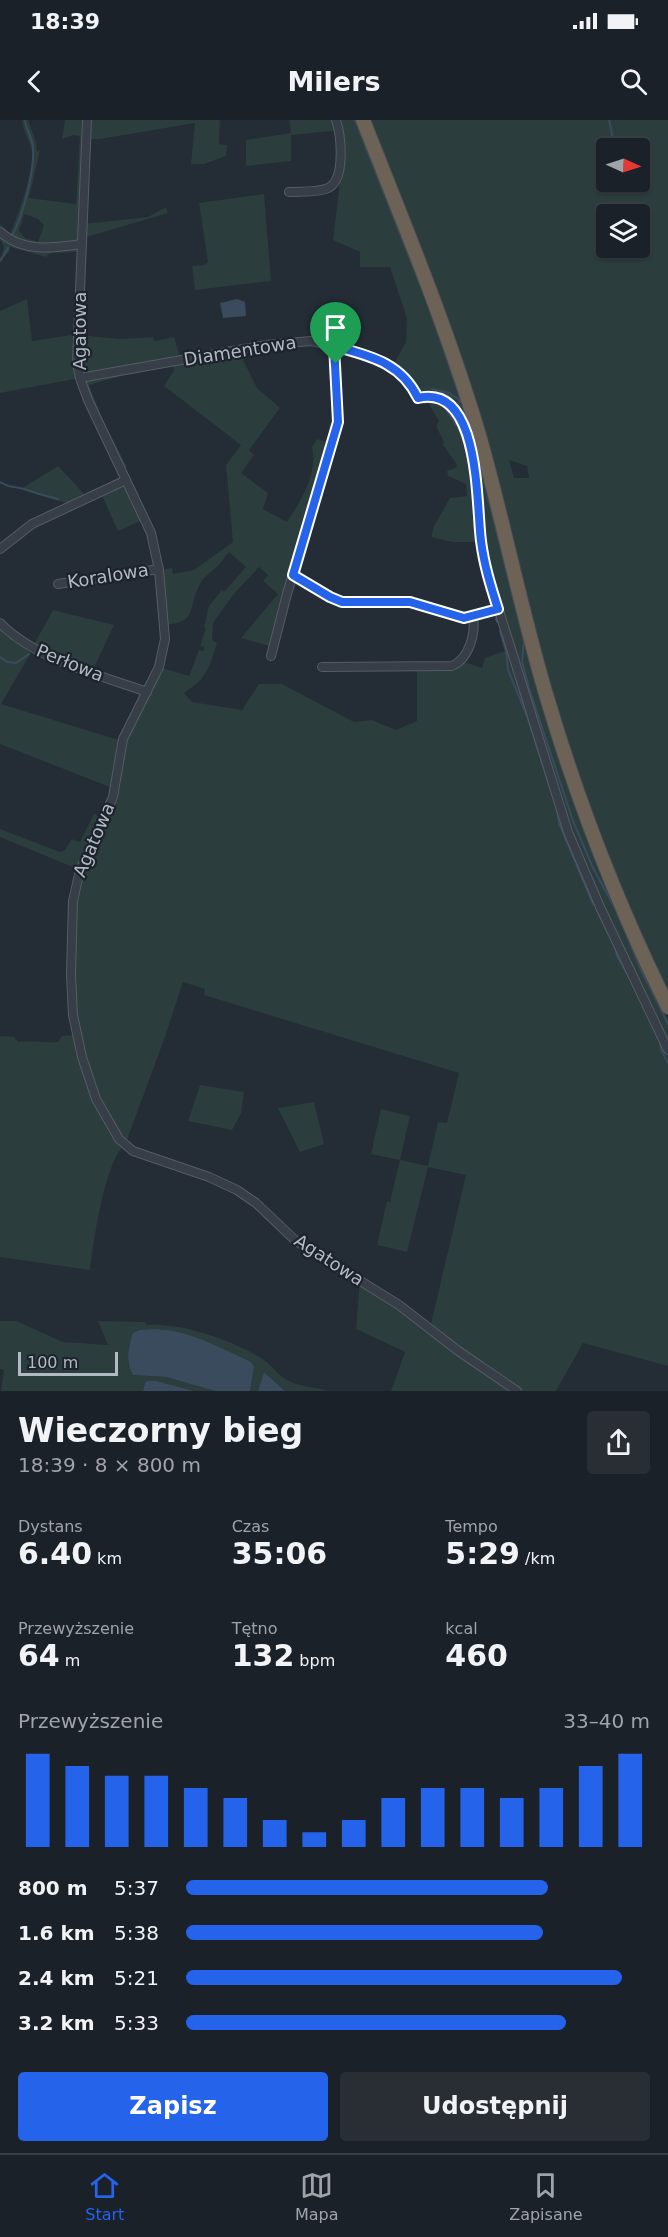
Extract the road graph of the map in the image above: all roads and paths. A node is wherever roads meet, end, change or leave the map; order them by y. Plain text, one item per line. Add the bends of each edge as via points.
1 (87, 120) edge
2 (336, 120) edge
3 (363, 120) edge
4 (289, 192) dead end
5 (0, 232) edge
6 (82, 244) junction
7 (334, 346) junction
8 (80, 378) junction
9 (126, 480) junction
10 (0, 549) edge
11 (159, 569) junction
12 (293, 575) junction
13 (58, 584) dead end
14 (498, 609) junction
15 (473, 617) junction
16 (0, 623) edge
17 (271, 656) dead end
18 (322, 667) dead end
19 (147, 692) junction
20 (668, 1007) edge
21 (668, 1050) edge
22 (517, 1391) edge

1 - 6 street, Agatowa
2 - 4 street via 341,142 334,182 324,189
3 - 20 highway via 465,390 564,751 611,880
5 - 6 street via 20,244 39,248
6 - 8 street, Agatowa via 77,346
7 - 8 street, Diamentowa via 314,341 286,342
7 - 12 street via 338,422
7 - 14 street, Diamentowa via 392,367 406,378 418,398 438,397 451,404 469,442 477,479 484,560
8 - 9 street, Agatowa
9 - 10 street via 32,524
9 - 11 street, Agatowa via 149,527
11 - 13 street, Koralowa
11 - 19 street, Agatowa via 164,645
12 - 15 street via 339,601 407,601 464,618
12 - 17 street
14 - 15 street
14 - 21 street via 574,848
15 - 18 street via 474,631 465,655 452,666
16 - 19 street, Perłowa via 39,652
19 - 22 street, Agatowa via 123,739 113,797 80,870 73,901 73,1015 87,1075 100,1107 119,1139 133,1151 237,1190 296,1241 399,1305

